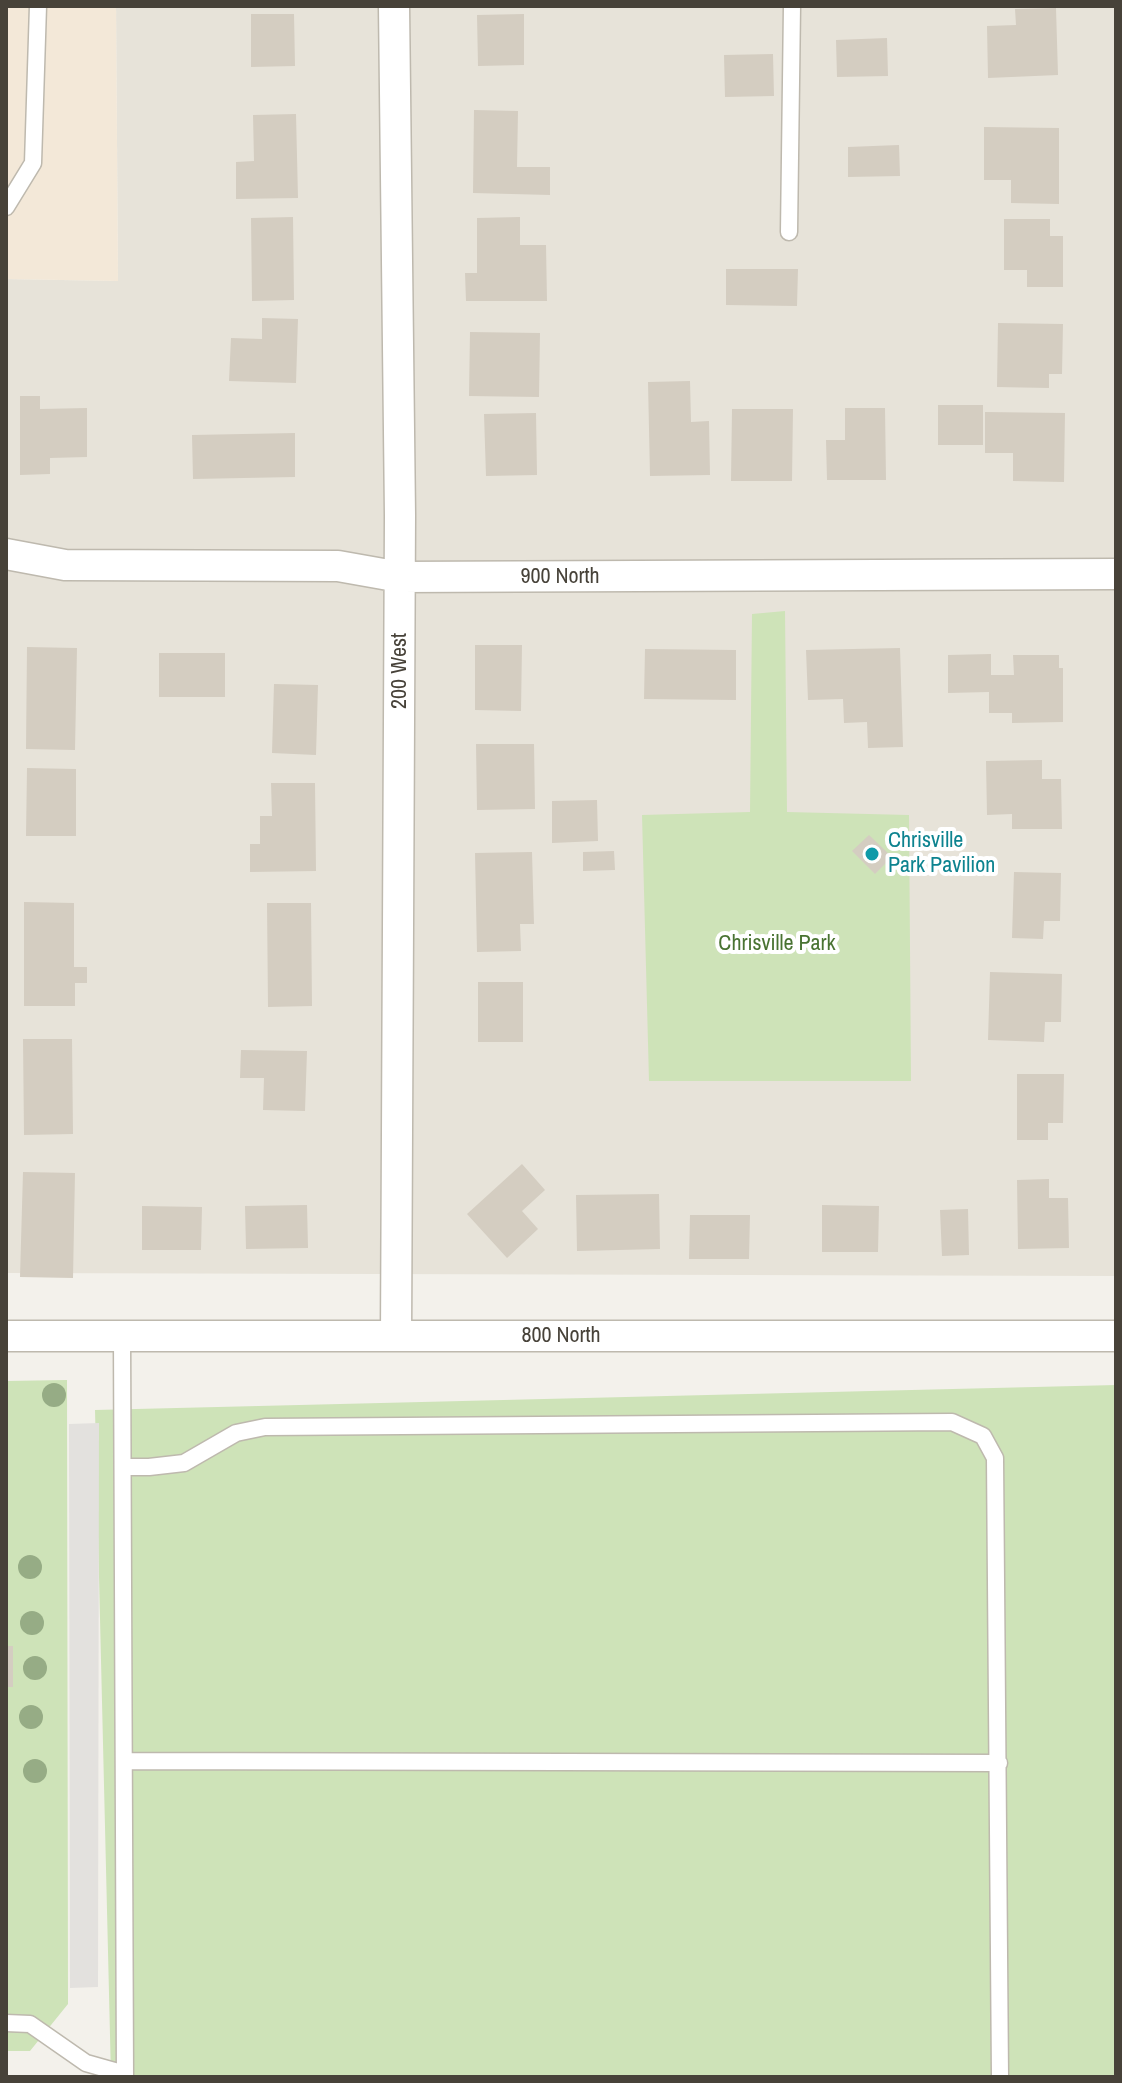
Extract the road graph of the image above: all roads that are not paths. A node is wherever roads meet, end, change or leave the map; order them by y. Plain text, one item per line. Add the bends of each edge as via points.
1 (38, 6) edge
2 (394, 6) edge
3 (792, 6) edge
4 (6, 207) edge
5 (789, 232) dead end
6 (6, 554) edge
7 (1116, 574) edge
8 (400, 577) junction
9 (6, 1336) edge
10 (122, 1336) junction
11 (396, 1336) junction
12 (1116, 1336) edge
13 (123, 1467) junction
14 (124, 1761) junction
15 (999, 1763) junction
16 (6, 2023) edge
17 (125, 2076) edge
18 (1000, 2077) edge

1 - 4 lane via 33,163
2 - 8 street, 200 West
3 - 5 lane
6 - 8 street, 900 North via 65,565 338,566
7 - 8 street, 900 North
8 - 11 street, 200 West
9 - 10 street, 800 North
10 - 11 street, 800 North
10 - 13 lane
11 - 12 street, 800 North
13 - 14 lane
13 - 15 lane via 184,1463 236,1433 265,1427 952,1422 983,1436 995,1458
14 - 15 lane
14 - 17 lane
15 - 18 lane
16 - 17 lane via 30,2024 86,2063

